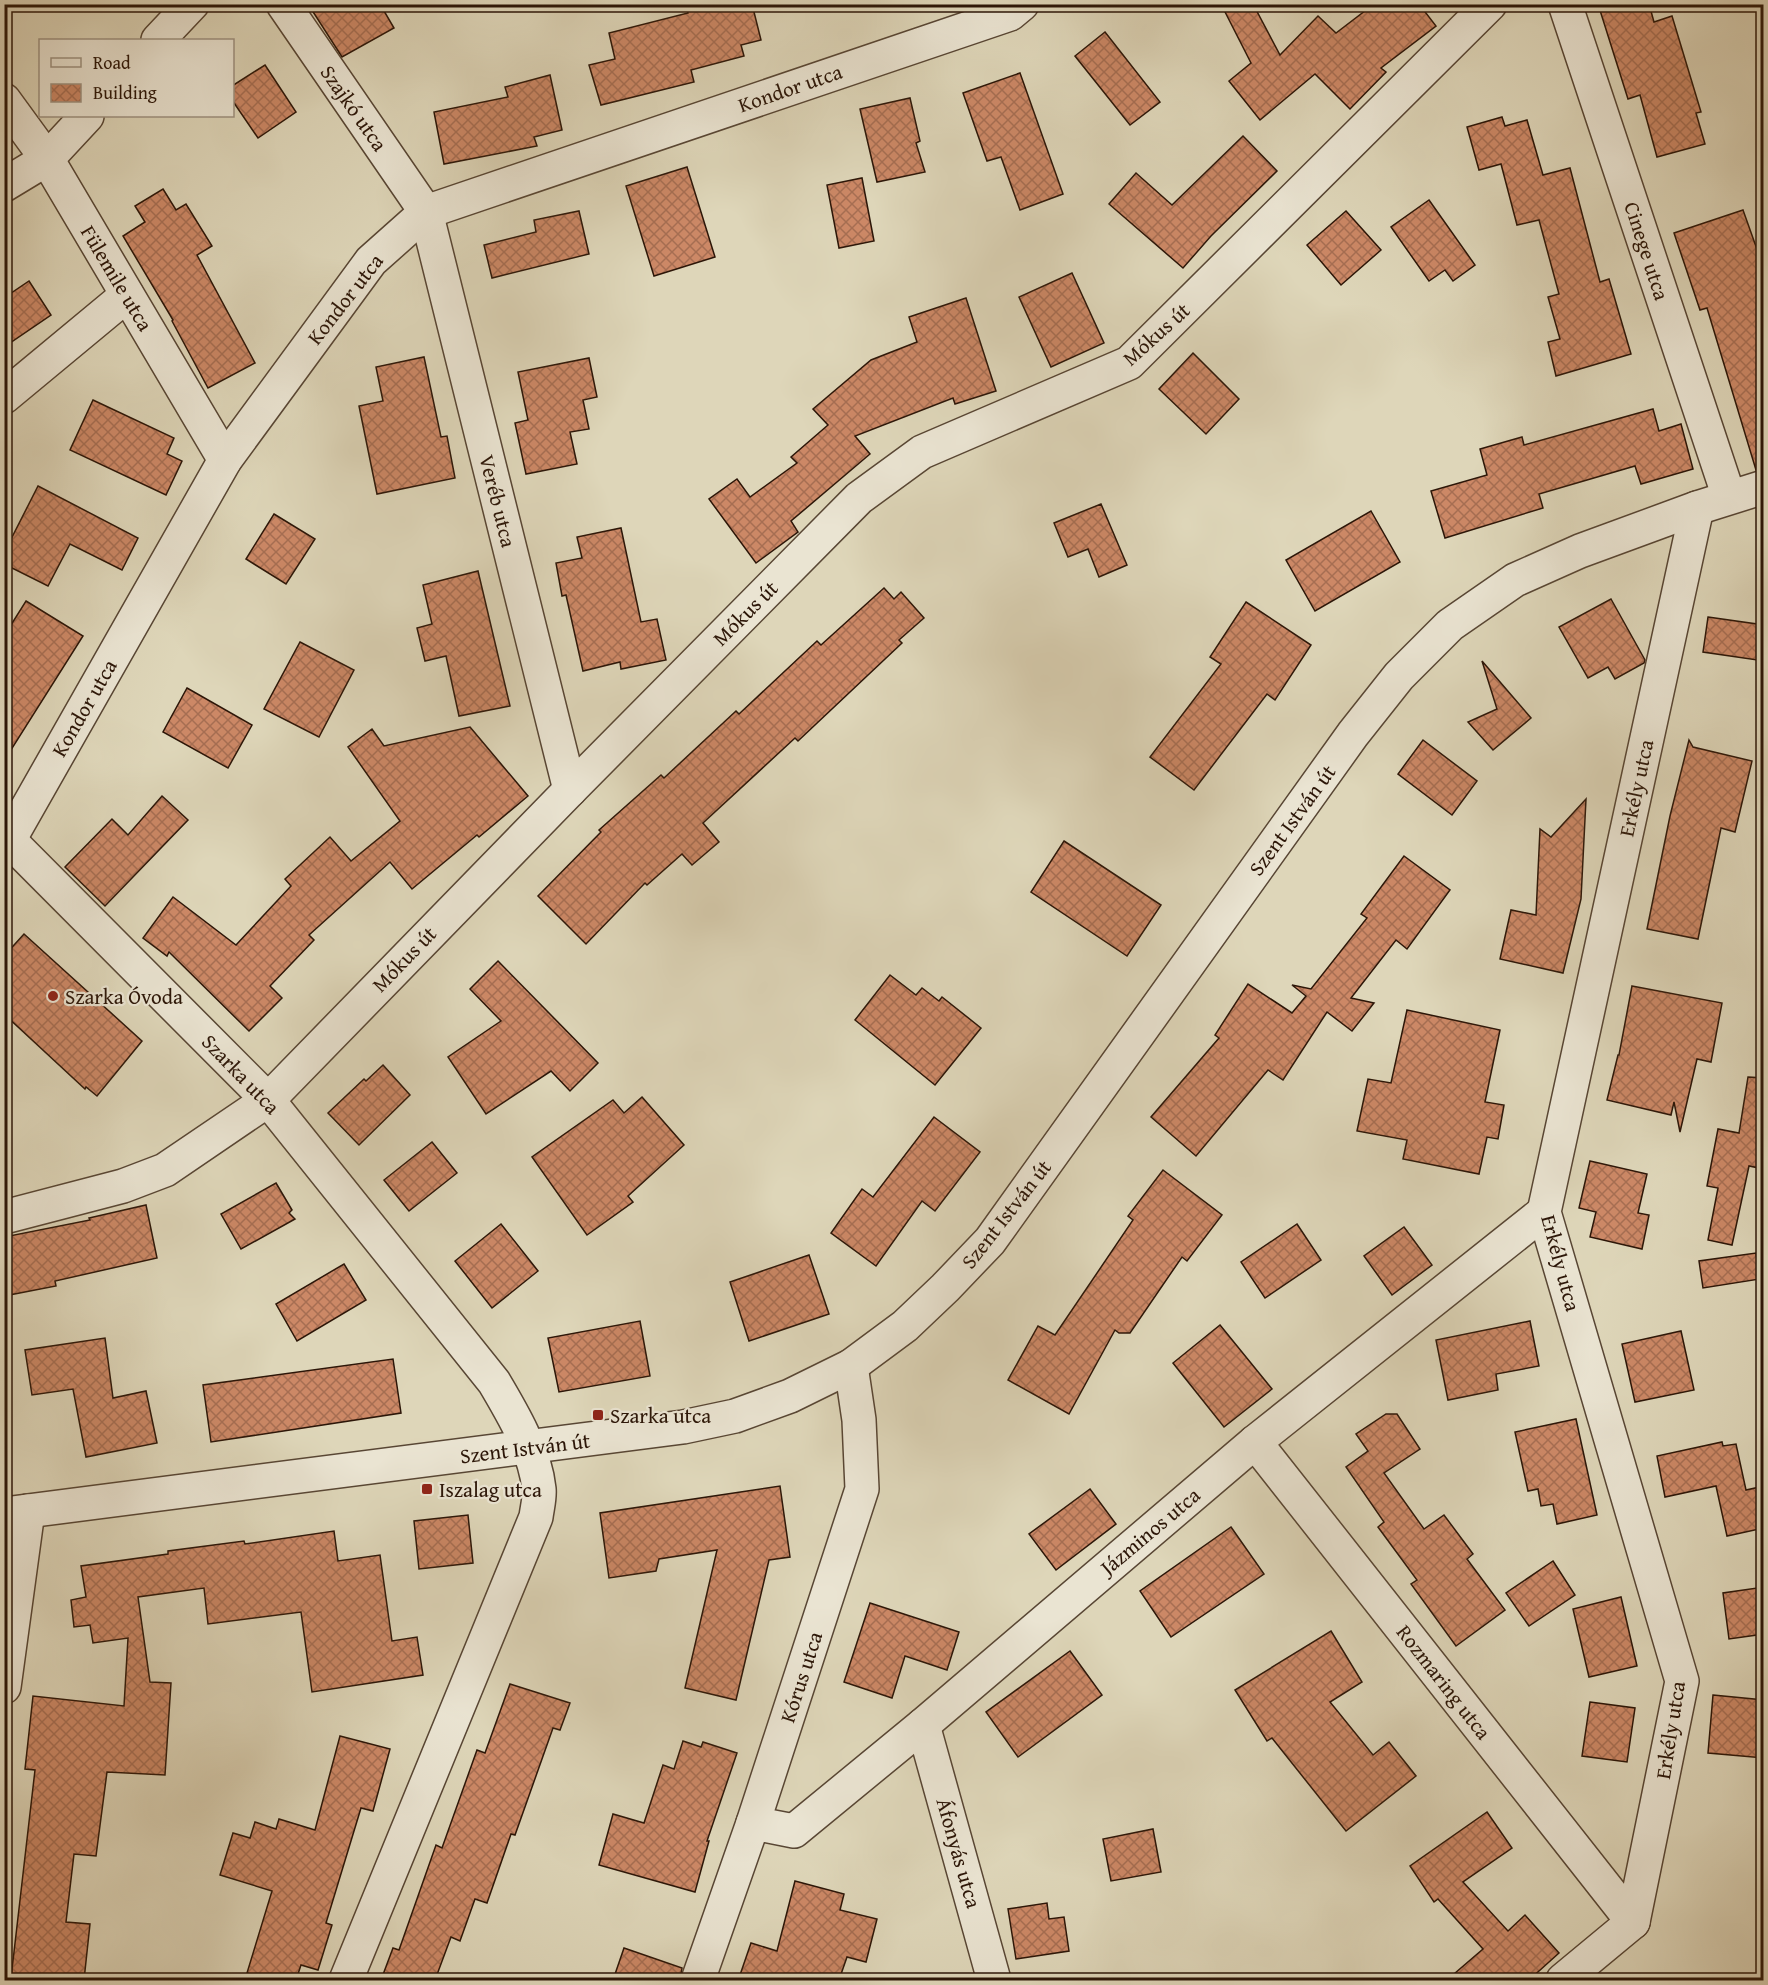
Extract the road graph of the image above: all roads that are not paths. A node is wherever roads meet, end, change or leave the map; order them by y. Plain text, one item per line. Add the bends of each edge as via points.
1 (192, 4) edge
2 (283, 4) edge
3 (1022, 4) edge
4 (1490, 4) edge
5 (1565, 4) edge
6 (159, 39) edge
7 (4, 100) edge
8 (86, 117) edge
9 (47, 159) junction
10 (4, 185) edge
11 (426, 212) junction
12 (127, 295) junction
13 (4, 397) edge
14 (225, 460) junction
15 (1764, 487) edge
16 (1729, 497) junction
17 (1697, 508) junction
18 (570, 790) junction
19 (7, 841) edge
20 (268, 1100) junction
21 (1544, 1212) junction
22 (4, 1217) edge
23 (851, 1366) junction
24 (1255, 1442) junction
25 (528, 1448) junction
26 (16, 1513) edge
27 (4, 1687) edge
28 (922, 1725) junction
29 (753, 1823) junction
30 (1633, 1922) junction
31 (346, 1980) edge
32 (698, 1980) edge
33 (994, 1980) edge
34 (1563, 1980) edge

1 - 6 street
2 - 11 street, Szajkó utca
3 - 11 street, Kondor utca via 1010,14
4 - 18 street, Mókus út via 1129,363 922,452 859,498
5 - 16 street, Cinege utca
7 - 9 street, Fülemile utca
8 - 9 street
9 - 10 street
9 - 12 street, Fülemile utca
11 - 14 street, Kondor utca via 371,261
11 - 18 street, Veréb utca
12 - 13 street
12 - 14 street, Fülemile utca
14 - 19 street, Kondor utca
15 - 16 street, Szent István út
16 - 17 street, Szent István út
17 - 21 street, Erkély utca
17 - 23 street, Szent István út via 1580,551 1515,580 1450,625 1399,676 1353,734 990,1241 905,1326
18 - 20 street, Mókus út
19 - 20 street, Szarka utca
20 - 22 street, Mókus út via 165,1170
20 - 25 street, Szarka utca via 494,1382
21 - 24 street, Jázminos utca
21 - 30 street, Erkély utca via 1682,1681
23 - 25 street, Szent István út via 790,1396 735,1416
23 - 29 street, Kórus utca via 859,1420 862,1489
24 - 28 street, Jázminos utca
24 - 30 street, Rozmaring utca
25 - 26 street, Szent István út
25 - 31 street via 540,1491 536,1517
26 - 27 street
28 - 29 street, Jázminos utca via 794,1831
28 - 33 street, Áfonyás utca
29 - 32 street, Kórus utca
30 - 34 street

